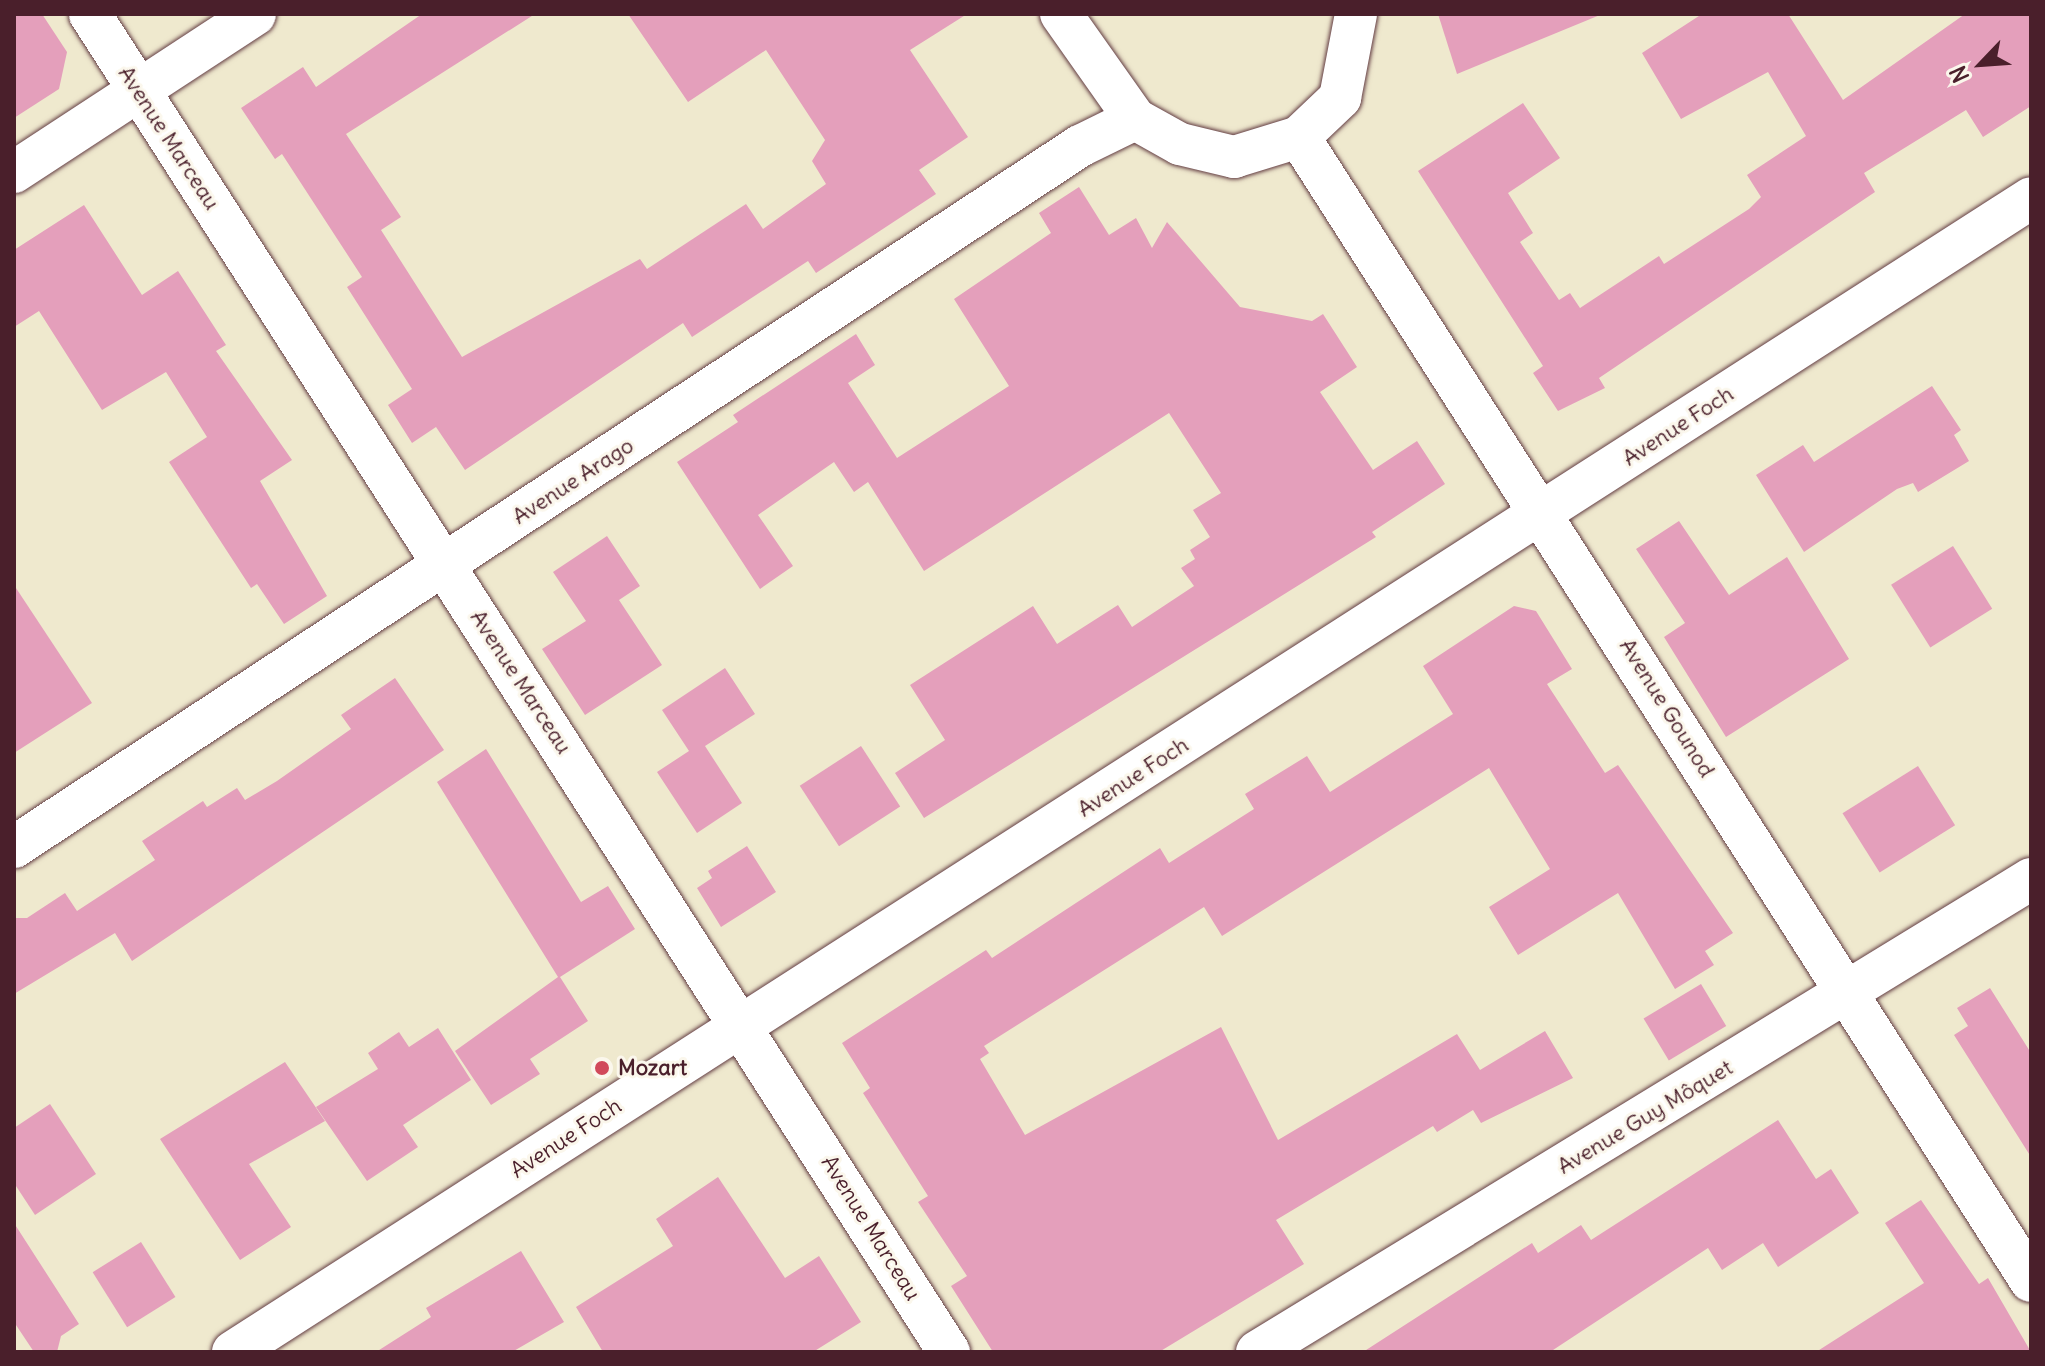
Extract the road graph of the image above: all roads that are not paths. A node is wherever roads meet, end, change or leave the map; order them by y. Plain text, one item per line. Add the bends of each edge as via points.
1 (90, 14) edge
2 (255, 14) edge
3 (1061, 14) edge
4 (1356, 14) edge
5 (138, 90) junction
6 (1135, 119) junction
7 (1299, 137) junction
8 (14, 172) edge
9 (2031, 198) edge
10 (1543, 513) junction
11 (446, 566) junction
12 (14, 847) edge
13 (2031, 879) edge
14 (1848, 993) junction
15 (744, 1028) junction
16 (2031, 1281) edge
17 (233, 1352) edge
18 (949, 1352) edge
19 (1257, 1352) edge

1 - 5 street, Avenue Marceau
2 - 5 street
3 - 6 street
4 - 7 street via 1340,98
5 - 8 street
5 - 11 street, Avenue Marceau
6 - 7 street via 1180,144 1234,157
6 - 11 street, Avenue Arago via 1080,146
7 - 10 street, Avenue Gounod
9 - 10 street, Avenue Foch
10 - 14 street, Avenue Gounod
10 - 15 street, Avenue Foch
11 - 12 street, Avenue Arago
11 - 15 street, Avenue Marceau
13 - 14 street, Avenue Guy Môquet
14 - 16 street, Avenue Gounod
14 - 19 street, Avenue Guy Môquet
15 - 17 street, Avenue Foch
15 - 18 street, Avenue Marceau

